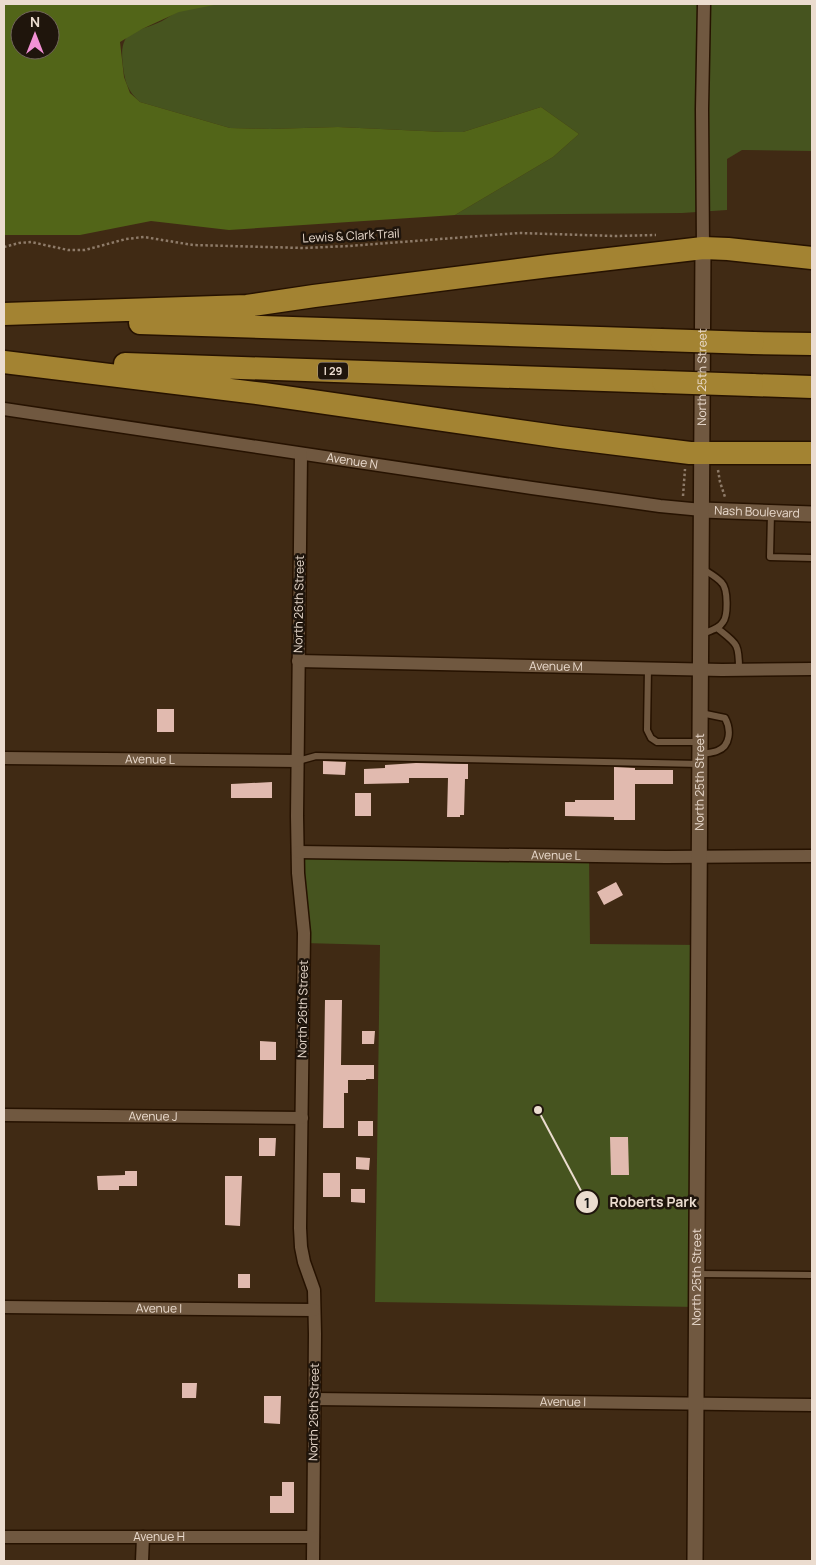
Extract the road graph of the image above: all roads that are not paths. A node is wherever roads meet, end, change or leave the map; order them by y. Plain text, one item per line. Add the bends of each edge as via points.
1 (704, 4) edge
2 (703, 248) junction
3 (812, 258) edge
4 (4, 316) edge
5 (812, 344) edge
6 (4, 362) edge
7 (812, 387) edge
8 (4, 409) edge
9 (812, 453) edge
10 (301, 454) junction
11 (702, 454) junction
12 (702, 510) junction
13 (771, 513) junction
14 (812, 514) edge
15 (812, 558) edge
16 (702, 568) junction
17 (717, 628) junction
18 (701, 635) junction
19 (298, 661) junction
20 (648, 668) junction
21 (739, 669) junction
22 (812, 669) edge
23 (701, 670) junction
24 (701, 713) junction
25 (701, 753) junction
26 (4, 758) edge
27 (297, 761) junction
28 (298, 852) junction
29 (812, 856) edge
30 (700, 857) junction
31 (4, 1115) edge
32 (302, 1118) junction
33 (697, 1274) junction
34 (812, 1276) edge
35 (4, 1307) edge
36 (314, 1310) junction
37 (314, 1400) junction
38 (696, 1404) junction
39 (812, 1405) edge
40 (4, 1537) edge
41 (143, 1537) junction
42 (313, 1537) junction
43 (142, 1561) edge
44 (313, 1561) edge
45 (695, 1561) edge

1 - 2 street, North 25th Street
2 - 3 highway
2 - 4 highway via 247,306
2 - 11 street, North 25th Street
4 - 5 highway, bridge
6 - 7 highway, I 29, bridge
6 - 11 highway
8 - 10 street, Avenue N
9 - 11 highway
10 - 12 street, Avenue N
10 - 19 street, North 26th Street
11 - 12 street, North 25th Street
12 - 13 street, Nash Boulevard
12 - 16 street, North 25th Street
13 - 14 street, Nash Boulevard
13 - 15 lane via 770,557
16 - 17 lane via 726,588 726,616
16 - 18 street, North 25th Street
17 - 18 lane
17 - 21 lane via 736,643
18 - 23 street, North 25th Street
19 - 20 street, Avenue M
19 - 27 street, North 26th Street
20 - 23 street, Avenue M
20 - 25 lane via 647,730 651,738
21 - 22 street, Avenue M
21 - 23 street, Avenue M
23 - 24 street, North 25th Street
24 - 25 street, North 25th Street
24 - 25 lane via 724,718 730,726 724,746 717,751
25 - 27 lane via 316,756
25 - 30 street, North 25th Street
26 - 27 street, Avenue L
27 - 28 street, North 26th Street
28 - 30 street, Avenue L
28 - 32 street, North 26th Street via 304,933
29 - 30 street, Avenue L
30 - 33 street, North 25th Street
31 - 32 street, Avenue J
32 - 36 street, North 26th Street via 301,1247 314,1290
33 - 34 lane
33 - 38 street, North 25th Street
35 - 36 street, Avenue I
36 - 37 street, North 26th Street
37 - 38 street, Avenue I
37 - 42 street, North 26th Street
38 - 39 street, Avenue I
38 - 45 street, North 25th Street
40 - 41 street, Avenue H
41 - 42 street, Avenue H
41 - 43 street
42 - 44 street, North 26th Street

